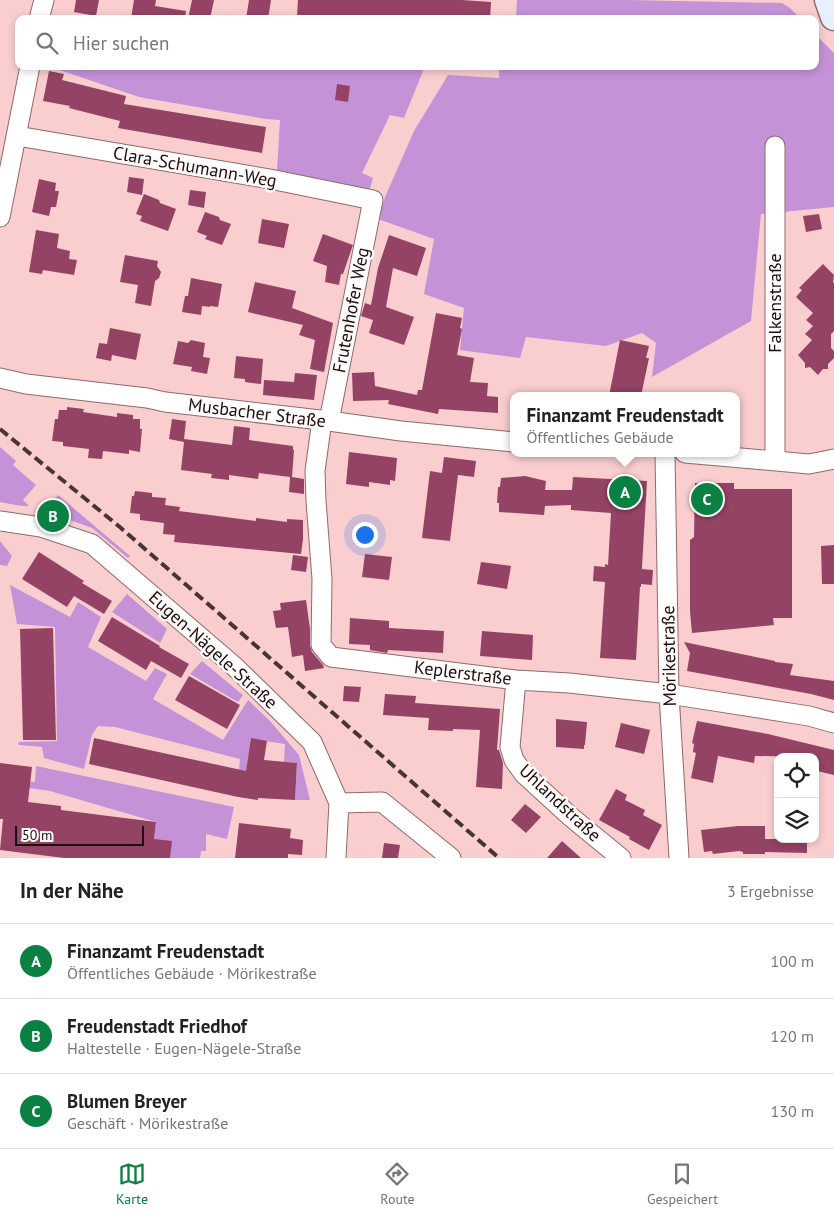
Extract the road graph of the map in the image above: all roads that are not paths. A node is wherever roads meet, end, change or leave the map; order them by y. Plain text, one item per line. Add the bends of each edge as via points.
1 (44, 0) edge
2 (828, 0) edge
3 (40, 15) edge
4 (834, 17) edge
5 (29, 70) edge
6 (17, 136) junction
7 (774, 146) dead end
8 (373, 200) joint
9 (0, 217) edge
10 (0, 378) edge
11 (325, 421) junction
12 (510, 442) edge
13 (665, 457) edge
14 (736, 457) edge
15 (834, 459) edge
16 (775, 460) junction
17 (0, 521) edge
18 (516, 680) junction
19 (669, 694) junction
20 (834, 723) edge
21 (339, 803) junction
22 (336, 858) edge
23 (450, 858) edge
24 (622, 858) edge
25 (679, 858) edge

1 - 3 street
2 - 4 street
5 - 6 street
6 - 8 street, Clara-Schumann-Weg
6 - 9 street
7 - 16 street, Falkenstraße
8 - 11 street, Frutenhofer Weg
10 - 11 street, Musbacher Straße via 26,384
11 - 12 street, Musbacher Straße
11 - 18 street, Keplerstraße via 315,471 322,579 321,646 331,657
13 - 19 street, Mörikestraße
14 - 16 street
15 - 16 street via 809,464
17 - 21 street, Eugen-Nägele-Straße via 41,527 92,544 236,666 312,742
18 - 19 street, Keplerstraße
18 - 24 street, Uhlandstraße via 510,747 514,760 524,774 571,817
19 - 20 street, Keplerstraße via 810,716
19 - 25 street, Mörikestraße
21 - 22 street, Eugen-Nägele-Straße
21 - 23 street via 382,802

